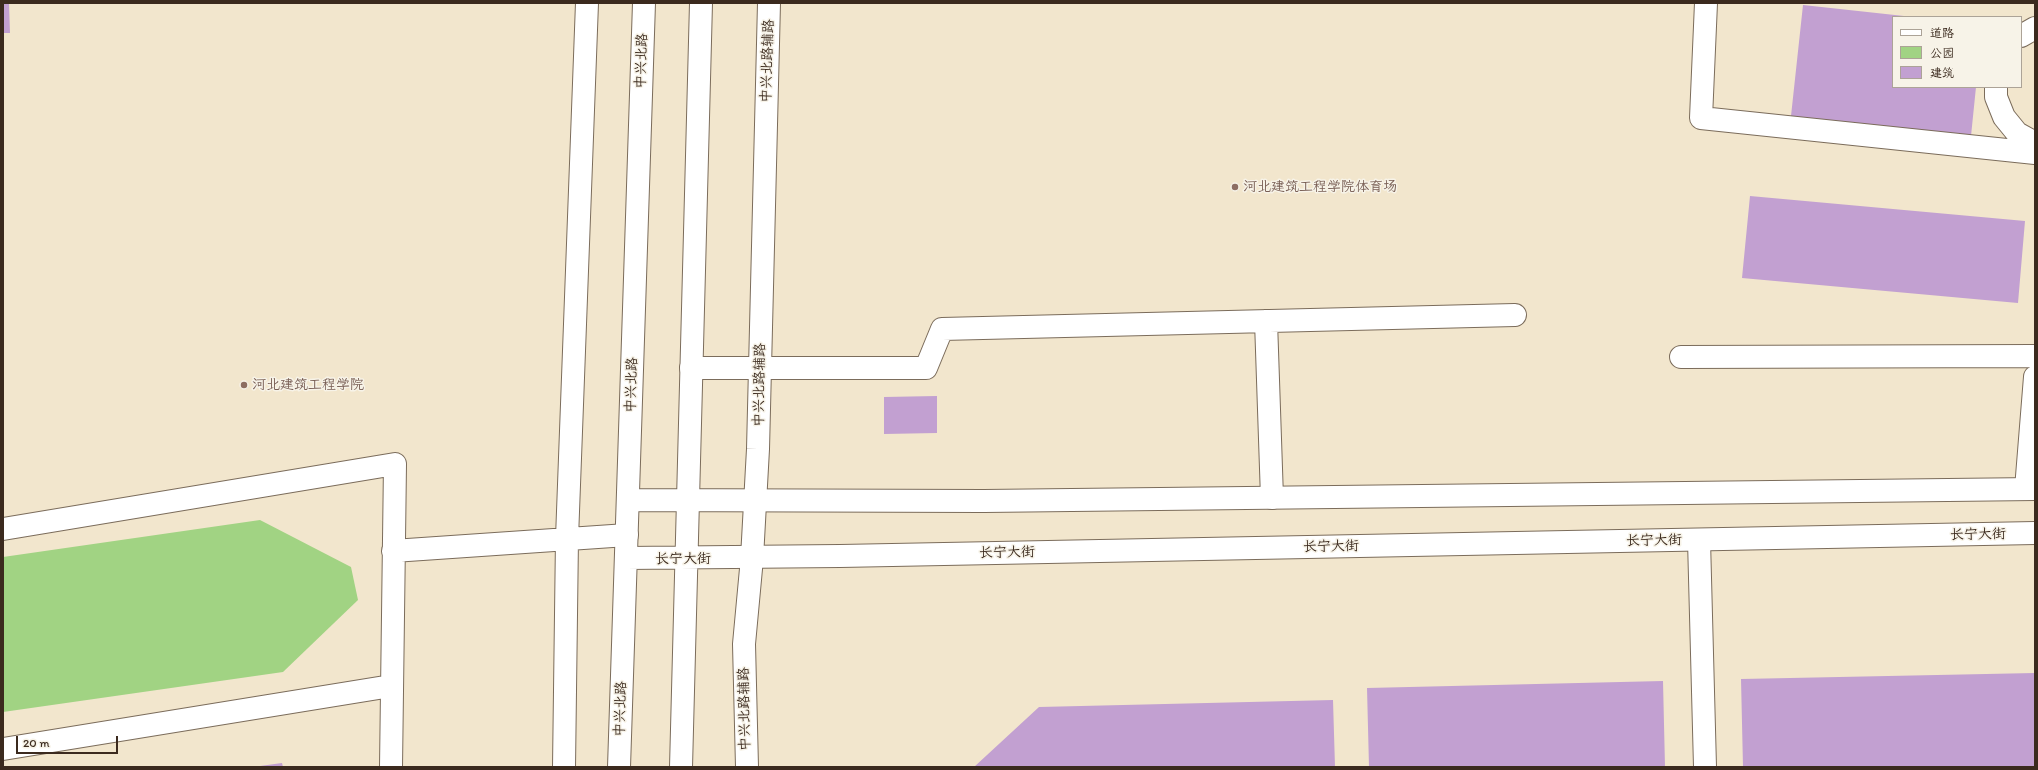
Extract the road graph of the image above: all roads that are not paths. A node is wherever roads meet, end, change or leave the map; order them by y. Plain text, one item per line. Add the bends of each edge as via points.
1 (587, 3) edge
2 (644, 3) edge
3 (701, 3) edge
4 (769, 3) edge
5 (1706, 3) edge
6 (2035, 28) edge
7 (2022, 35) edge
8 (1996, 88) edge
9 (2035, 143) edge
10 (2035, 154) edge
11 (1514, 315) dead end
12 (1266, 321) junction
13 (2035, 356) edge
14 (1681, 357) dead end
15 (691, 368) junction
16 (760, 368) junction
17 (2035, 377) edge
18 (2031, 489) edge
19 (1272, 498) junction
20 (628, 500) junction
21 (688, 500) junction
22 (755, 501) junction
23 (3, 529) edge
24 (2035, 533) edge
25 (627, 535) junction
26 (567, 538) junction
27 (1699, 540) junction
28 (393, 551) junction
29 (626, 558) junction
30 (752, 558) junction
31 (686, 559) junction
32 (391, 686) junction
33 (3, 749) edge
34 (391, 767) edge
35 (564, 767) edge
36 (619, 767) edge
37 (681, 767) edge
38 (747, 767) edge
39 (1705, 767) edge

1 - 26 main road
2 - 20 main road, 中兴北路
3 - 15 main road
4 - 16 main road, 中兴北路辅路
5 - 10 main road via 1701,118
6 - 7 main road
8 - 9 main road via 1996,98 2004,117 2017,133
11 - 12 main road
12 - 16 main road via 942,329 926,368
12 - 19 main road
13 - 14 main road
15 - 16 main road
15 - 21 main road
16 - 22 main road, 中兴北路辅路
17 - 18 main road
18 - 19 main road
19 - 22 main road
20 - 21 main road
20 - 25 main road, 中兴北路
21 - 22 main road
21 - 31 main road
22 - 30 main road, 中兴北路辅路
23 - 28 main road via 395,464
24 - 27 main road, 长宁大街
25 - 26 main road
25 - 29 main road, 中兴北路
26 - 28 main road
26 - 35 main road
27 - 30 main road, 长宁大街
27 - 39 main road
28 - 32 main road
29 - 31 main road, 长宁大街
29 - 36 main road, 中兴北路
30 - 31 main road, 长宁大街
30 - 38 main road, 中兴北路辅路 via 744,644
31 - 37 main road
32 - 33 main road
32 - 34 main road

